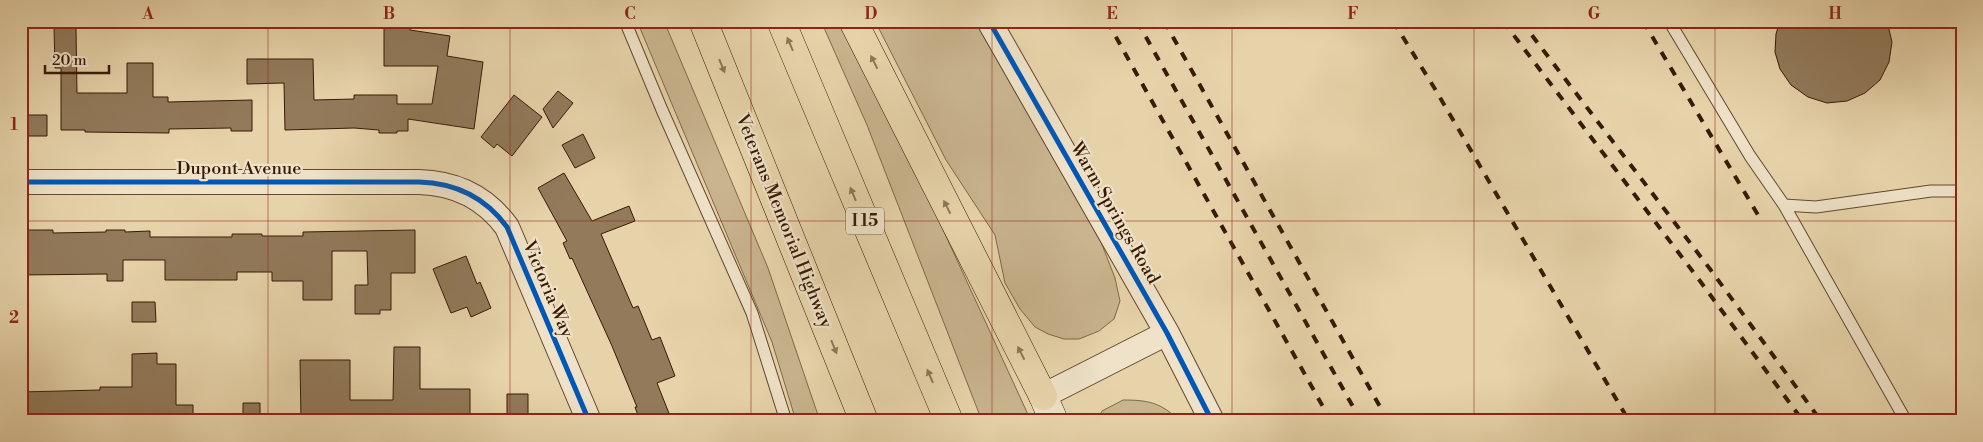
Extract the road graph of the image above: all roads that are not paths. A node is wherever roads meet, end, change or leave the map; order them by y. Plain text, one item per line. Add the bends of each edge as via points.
1 (626, 21) edge
2 (703, 21) edge
3 (781, 21) edge
4 (853, 21) edge
5 (989, 21) edge
6 (1669, 21) edge
7 (21, 182) edge
8 (457, 187) joint
9 (1962, 191) edge
10 (1784, 205) junction
11 (1167, 333) junction
12 (1042, 396) junction
13 (589, 421) edge
14 (786, 421) edge
15 (864, 421) edge
16 (949, 421) edge
17 (1054, 421) edge
18 (1212, 421) edge
19 (1906, 421) edge

1 - 14 lane via 752,313
2 -> 15 highway, Veterans Memorial Highway
16 -> 3 highway, I 15
12 -> 4 highway
5 - 11 street, Warm Springs Road
6 - 10 lane via 1750,156
7 - 8 street, Dupont Avenue via 419,182
8 - 13 street, Victoria Way via 490,207 507,227
9 - 10 lane via 1931,191 1816,207
10 - 19 lane
11 - 12 street
11 - 18 street, Warm Springs Road
12 - 17 main road

